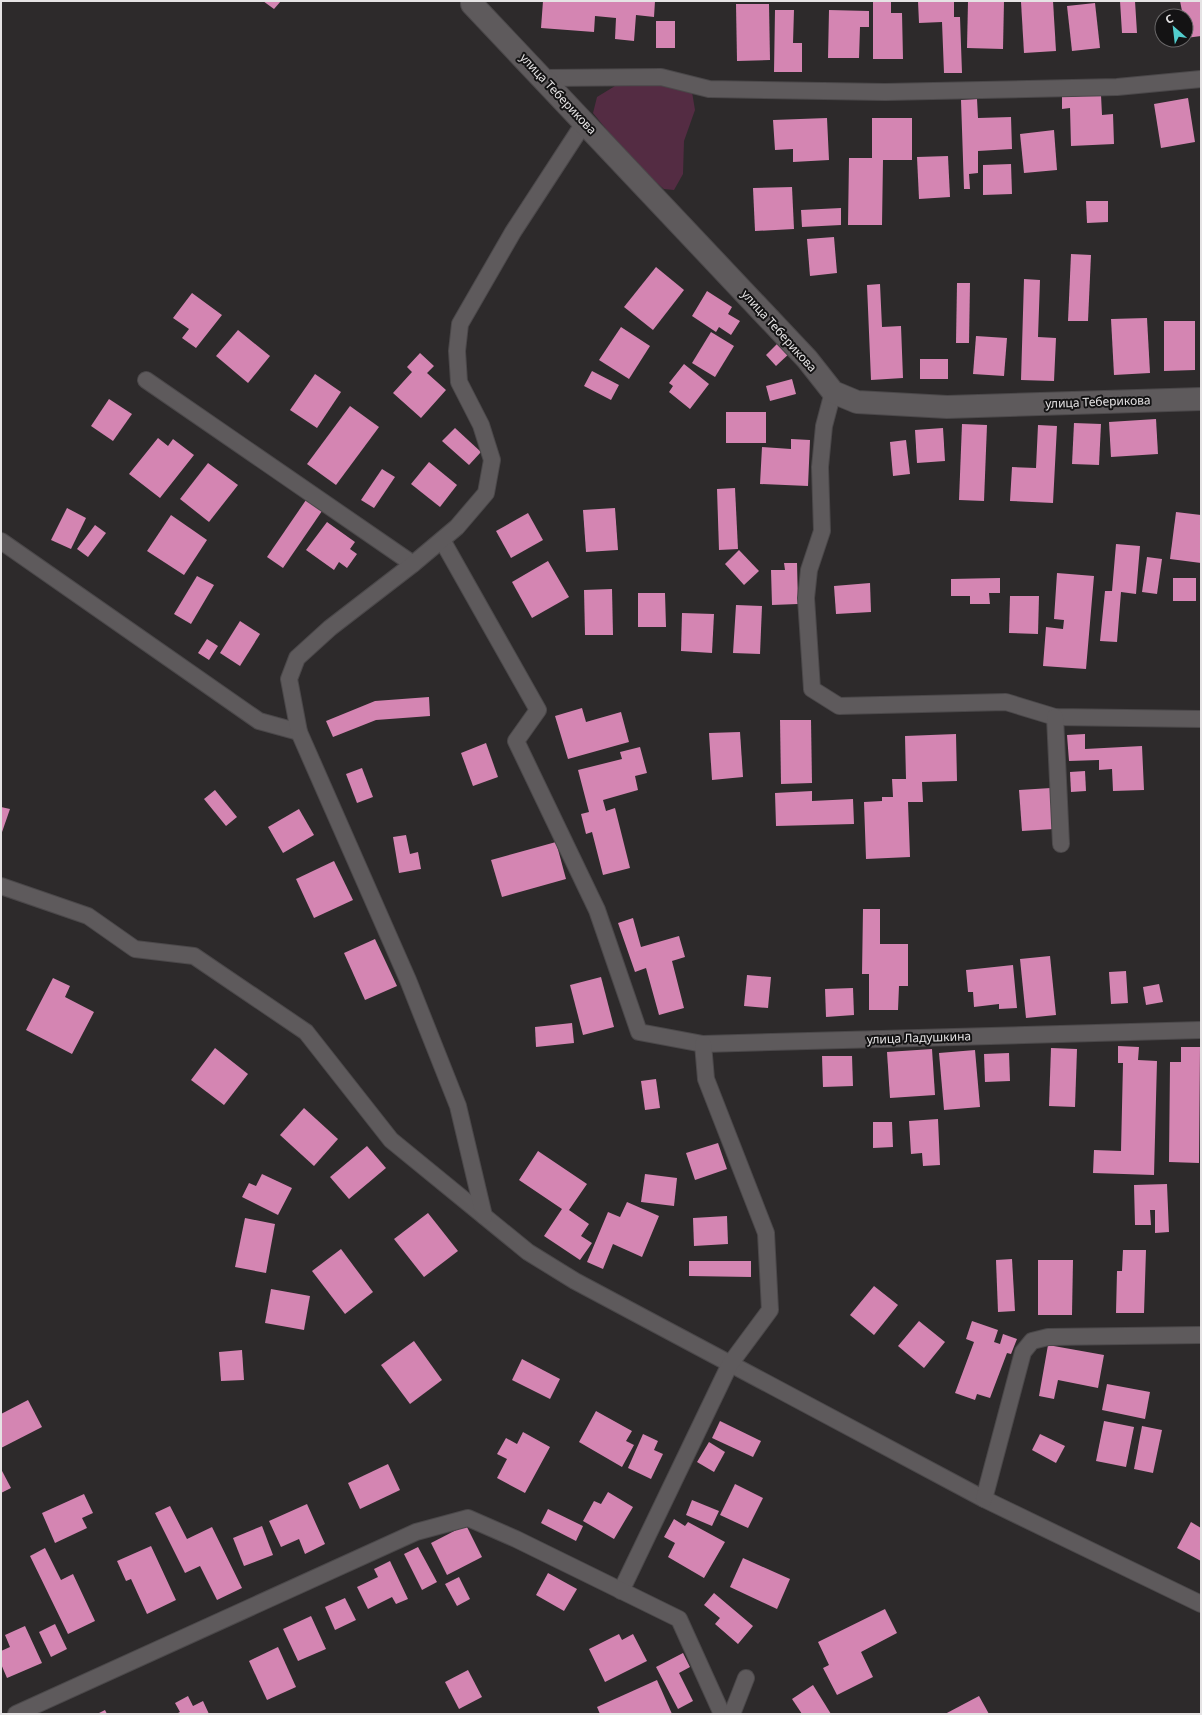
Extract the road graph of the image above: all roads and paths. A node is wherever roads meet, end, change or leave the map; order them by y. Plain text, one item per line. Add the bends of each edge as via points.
1 (472, 1) edge
2 (543, 78) junction
3 (1201, 79) edge
4 (584, 122) junction
5 (146, 380) dead end
6 (833, 392) junction
7 (1201, 399) edge
8 (442, 540) junction
9 (1, 541) edge
10 (413, 564) junction
11 (1055, 717) junction
12 (1201, 719) edge
13 (299, 732) junction
14 (1061, 844) dead end
15 (1, 886) edge
16 (1201, 1030) edge
17 (703, 1044) junction
18 (484, 1216) junction
19 (1201, 1335) edge
20 (730, 1364) junction
21 (984, 1499) junction
22 (622, 1591) junction
23 (1201, 1604) edge
24 (746, 1678) dead end
25 (16, 1714) edge
26 (722, 1714) edge
27 (732, 1714) edge

1 - 2 street, улица Теберикова
2 - 3 street via 661,77 709,90 885,92 1117,87
2 - 4 street, улица Теберикова
4 - 6 street, улица Теберикова via 807,359
4 - 8 street via 513,232 460,324 457,351 459,382 481,425 492,460 486,493 458,527
5 - 10 street
6 - 7 street, улица Теберикова via 857,402 947,406
6 - 11 street via 824,426 820,467 822,531 808,570 806,598 812,689 839,706 1006,702
8 - 10 street
8 - 17 street, улица Ладушкина via 538,710 516,741 597,910 639,1032
9 - 13 street via 259,721
10 - 13 street via 330,628 297,658 290,679
11 - 12 street
11 - 14 street
13 - 18 street via 408,980 458,1106
15 - 18 street via 88,916 135,949 194,956 306,1032 391,1140
16 - 17 street, улица Ладушкина
17 - 20 street via 706,1079 766,1233 770,1310
18 - 20 street via 528,1252 575,1281
19 - 21 street via 1048,1337 1032,1341 1023,1352
20 - 21 street
20 - 22 street
21 - 23 street
22 - 25 street via 468,1518 416,1532
22 - 26 street via 679,1619
24 - 27 street

